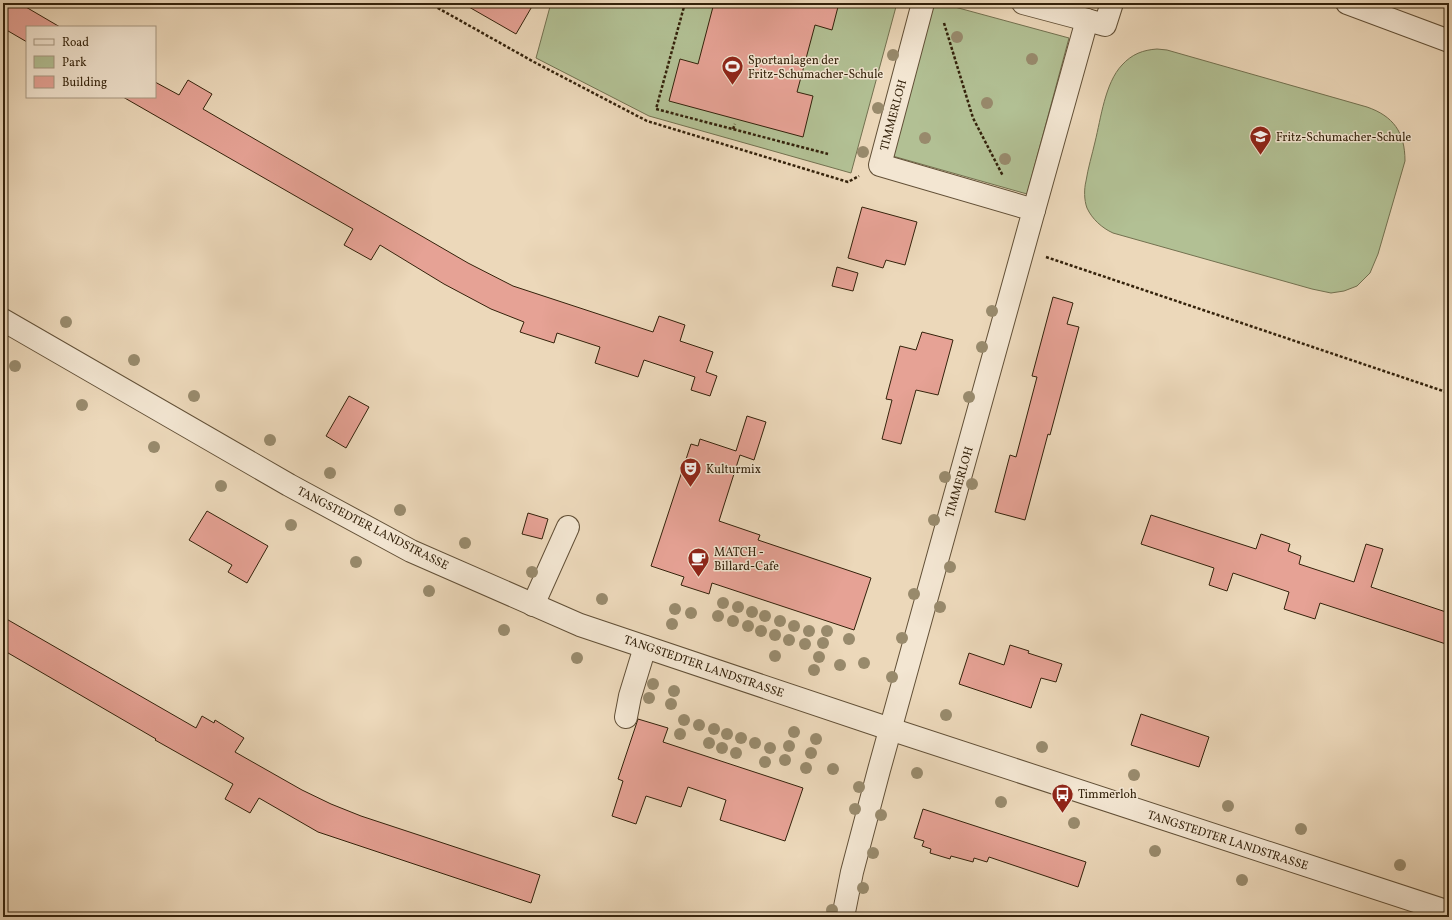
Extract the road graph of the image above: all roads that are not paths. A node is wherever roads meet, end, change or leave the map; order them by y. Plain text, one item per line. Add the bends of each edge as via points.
1 (924, 3) edge
2 (1023, 3) edge
3 (1112, 3) edge
4 (1347, 3) edge
5 (1086, 20) junction
6 (1449, 41) edge
7 (1026, 207) junction
8 (3, 320) edge
9 (568, 527) dead end
10 (533, 605) junction
11 (645, 647) junction
12 (626, 717) dead end
13 (890, 729) junction
14 (1449, 912) edge
15 (843, 917) edge

1 - 7 street, TIMMERLOH via 880,165
2 - 5 street
3 - 5 street via 1105,24
4 - 6 street
5 - 7 street, TIMMERLOH
7 - 13 street, TIMMERLOH via 1022,249
8 - 10 street, TANGSTEDTER LANDSTRASSE via 308,496 411,551
9 - 10 street
10 - 11 street, TANGSTEDTER LANDSTRASSE via 580,625
11 - 12 street
11 - 13 street, TANGSTEDTER LANDSTRASSE
13 - 14 street, TANGSTEDTER LANDSTRASSE
13 - 15 street, TIMMERLOH via 852,872

